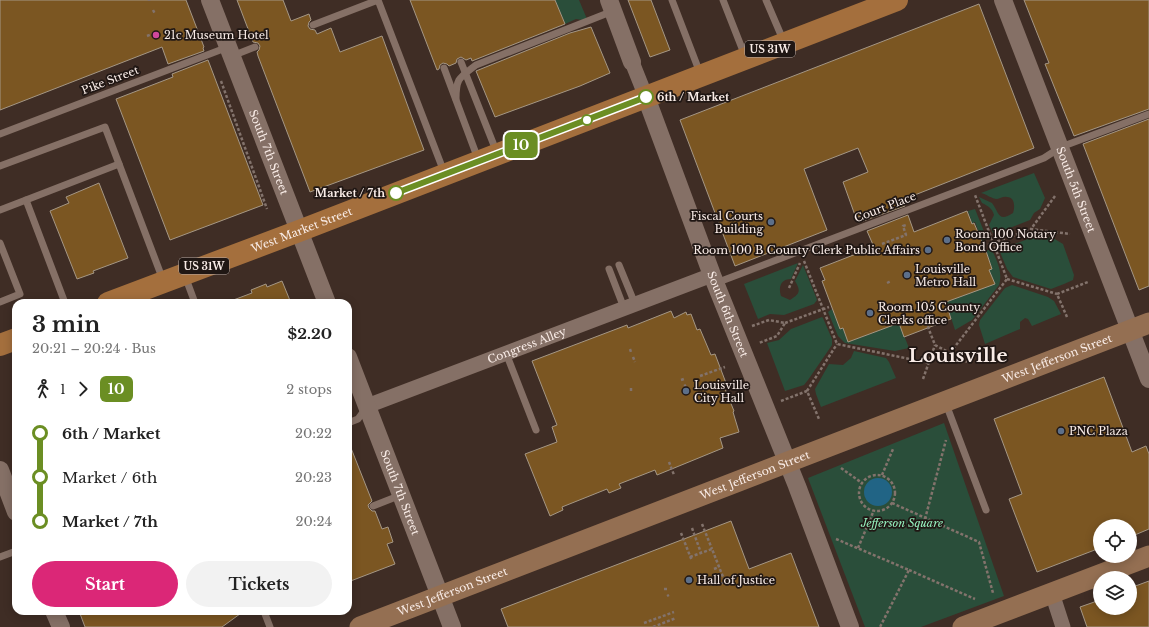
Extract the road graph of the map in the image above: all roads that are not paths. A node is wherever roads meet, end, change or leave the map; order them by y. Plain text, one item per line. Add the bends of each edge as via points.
1 (210, 0) edge
2 (672, 0) edge
3 (723, 0) edge
4 (766, 0) edge
5 (1003, 0) edge
6 (885, 2) edge
7 (611, 6) edge
8 (313, 24) dead end
9 (785, 43) junction
10 (255, 47) dead end
11 (230, 51) junction
12 (745, 58) junction
13 (461, 62) dead end
14 (632, 62) joint
15 (444, 68) dead end
16 (465, 73) junction
17 (701, 76) junction
18 (646, 97) junction
19 (456, 99) junction
20 (1149, 114) edge
21 (0, 134) edge
22 (1061, 147) junction
23 (488, 158) junction
24 (119, 164) junction
25 (0, 166) edge
26 (444, 174) junction
27 (26, 200) junction
28 (0, 210) edge
29 (299, 231) junction
30 (0, 244) edge
31 (619, 265) dead end
32 (609, 269) dead end
33 (184, 274) junction
34 (714, 279) junction
35 (164, 282) junction
36 (63, 299) edge
37 (119, 299) edge
38 (193, 299) edge
39 (325, 299) edge
40 (0, 302) edge
41 (629, 306) junction
42 (1139, 327) edge
43 (12, 340) edge
44 (0, 345) edge
45 (506, 353) junction
46 (352, 367) edge
47 (1149, 379) edge
48 (945, 401) junction
49 (367, 406) junction
50 (352, 421) edge
51 (536, 430) dead end
52 (788, 462) junction
53 (0, 470) edge
54 (3, 489) edge
55 (401, 494) junction
56 (12, 505) edge
57 (373, 506) dead end
58 (986, 510) dead end
59 (12, 552) edge
60 (1149, 556) edge
61 (0, 557) edge
62 (1052, 593) junction
63 (440, 596) junction
64 (56, 615) edge
65 (265, 615) edge
66 (60, 627) edge
67 (270, 627) edge
68 (360, 627) edge
69 (452, 627) edge
70 (850, 627) edge
71 (963, 627) edge
72 (1063, 627) edge

1 - 11 street, South 7th Street
2 - 17 lane
3 - 12 lane
4 - 9 lane
5 - 22 street, South 5th Street
6 - 9 main road, West Market Street / US 31W
7 - 14 street, South 6th Street
7 - 16 lane via 476,65
8 - 26 lane via 378,0
9 - 12 main road, West Market Street / US 31W
10 - 11 lane, Pike Street
11 - 21 lane, Pike Street
11 - 29 street, South 7th Street
12 - 17 main road, West Market Street / US 31W
13 - 16 lane
14 - 18 street, South 6th Street
15 - 19 lane
16 - 19 lane via 456,85
16 - 23 lane
17 - 18 main road, West Market Street / US 31W
18 - 23 main road, West Market Street / US 31W
18 - 34 street, South 6th Street
19 - 23 lane
20 - 22 lane
22 - 34 lane, Court Place via 1044,158 972,186
22 - 42 street, South 5th Street
23 - 26 main road, West Market Street / US 31W
24 - 25 lane via 105,127
24 - 27 lane
24 - 35 lane
26 - 29 main road, West Market Street / US 31W
27 - 28 lane
27 - 36 lane
29 - 33 main road, West Market Street / US 31W
29 - 39 street, South 7th Street
30 - 40 lane via 20,294
31 - 41 lane
32 - 41 lane
33 - 35 main road, West Market Street / US 31W
33 - 38 lane
34 - 41 street, Congress Alley
34 - 52 street, South 6th Street
35 - 37 main road, West Market Street / US 31W
41 - 45 street, Congress Alley
42 - 47 street, South 5th Street
42 - 48 main road, West Jefferson Street
43 - 44 main road
45 - 49 street, Congress Alley
45 - 51 lane
46 - 49 street, South 7th Street
48 - 52 main road, West Jefferson Street
48 - 58 lane
49 - 50 lane, Congress Alley via 358,419
49 - 55 street, South 7th Street
52 - 63 main road, West Jefferson Street
52 - 70 street, South 6th Street
53 - 54 street
54 - 56 street
55 - 57 lane
55 - 63 street, South 7th Street
59 - 61 lane
60 - 62 main road
62 - 71 main road
62 - 72 street
63 - 68 main road, West Jefferson Street
63 - 69 street, South 7th Street
64 - 66 street
65 - 67 lane

